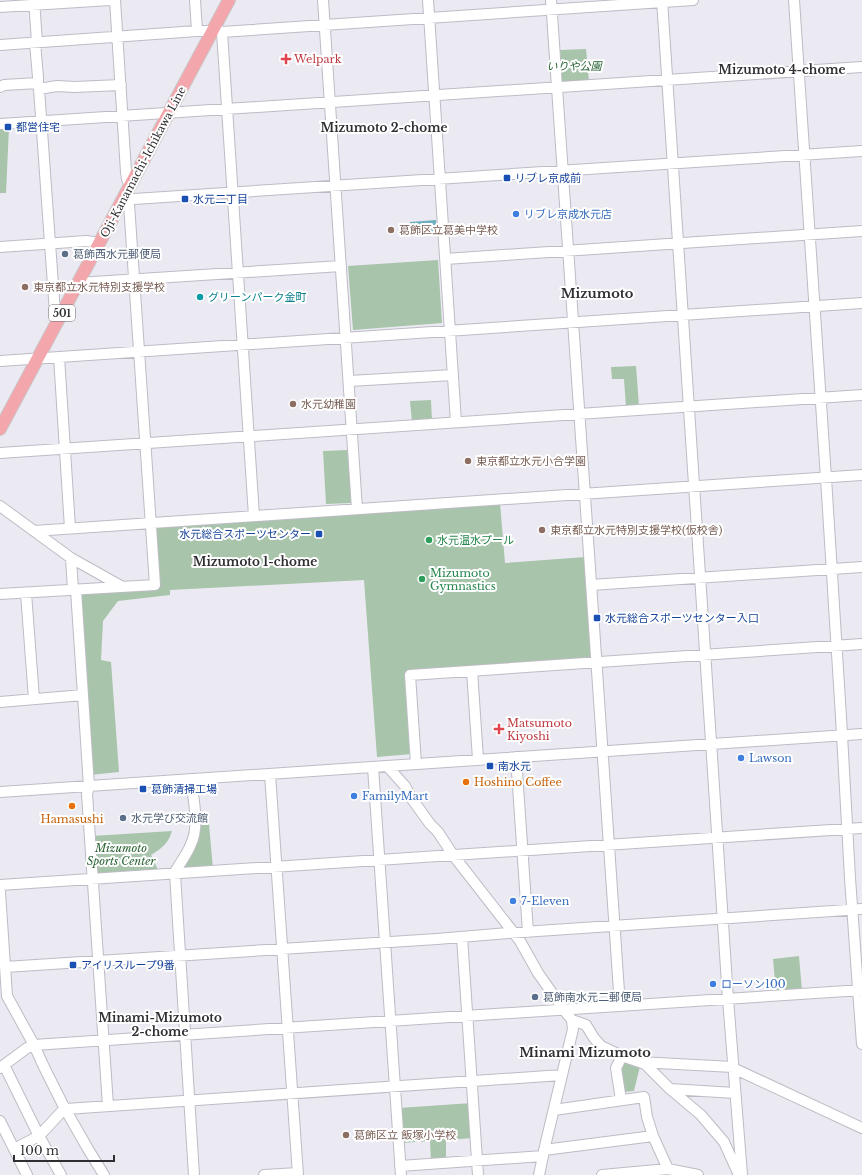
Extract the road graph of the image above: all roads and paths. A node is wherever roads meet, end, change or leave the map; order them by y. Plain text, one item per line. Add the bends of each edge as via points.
1 (110, 0) edge
2 (116, 0) edge
3 (195, 0) edge
4 (229, 0) edge
5 (323, 0) edge
6 (428, 0) edge
7 (693, 0) edge
8 (794, 0) edge
9 (662, 1) edge
10 (34, 2) edge
11 (552, 5) edge
12 (0, 7) edge
13 (429, 17) junction
14 (325, 24) junction
15 (216, 30) junction
16 (198, 31) junction
17 (118, 37) junction
18 (36, 42) junction
19 (0, 45) edge
20 (862, 67) edge
21 (799, 71) junction
22 (667, 80) junction
23 (121, 85) junction
24 (38, 86) junction
25 (0, 87) edge
26 (557, 87) junction
27 (434, 95) junction
28 (330, 102) junction
29 (227, 109) junction
30 (169, 113) junction
31 (123, 115) junction
32 (42, 122) junction
33 (0, 124) edge
34 (862, 151) edge
35 (804, 154) junction
36 (673, 163) junction
37 (562, 171) junction
38 (439, 179) junction
39 (130, 186) junction
40 (336, 186) junction
41 (232, 192) junction
42 (127, 198) junction
43 (862, 232) edge
44 (810, 235) junction
45 (50, 244) junction
46 (678, 244) junction
47 (99, 245) junction
48 (0, 247) edge
49 (568, 251) junction
50 (445, 259) junction
51 (341, 266) junction
52 (237, 273) junction
53 (134, 280) junction
54 (78, 283) junction
55 (862, 303) edge
56 (814, 306) junction
57 (683, 315) junction
58 (60, 318) junction
59 (573, 322) junction
60 (450, 331) junction
61 (346, 338) junction
62 (242, 345) junction
63 (139, 351) junction
64 (59, 357) junction
65 (37, 358) junction
66 (0, 361) edge
67 (453, 375) junction
68 (349, 381) junction
69 (862, 395) edge
70 (820, 398) junction
71 (689, 406) junction
72 (579, 413) junction
73 (456, 422) junction
74 (0, 429) edge
75 (351, 429) junction
76 (248, 436) junction
77 (145, 443) junction
78 (65, 449) junction
79 (0, 453) edge
80 (862, 475) edge
81 (826, 478) junction
82 (694, 486) junction
83 (584, 494) junction
84 (0, 506) edge
85 (357, 509) junction
86 (254, 516) junction
87 (151, 523) junction
88 (70, 528) junction
89 (34, 531) junction
90 (71, 558) junction
91 (862, 567) edge
92 (831, 569) junction
93 (700, 577) junction
94 (591, 585) junction
95 (121, 586) junction
96 (74, 590) junction
97 (26, 593) junction
98 (0, 594) edge
99 (862, 644) edge
100 (836, 646) junction
101 (705, 655) junction
102 (596, 662) junction
103 (472, 671) junction
104 (83, 696) junction
105 (34, 699) junction
106 (0, 702) edge
107 (862, 734) edge
108 (842, 736) junction
109 (712, 744) junction
110 (602, 751) junction
111 (516, 757) junction
112 (478, 759) junction
113 (416, 764) junction
114 (387, 766) junction
115 (372, 767) junction
116 (270, 774) junction
117 (191, 779) junction
118 (89, 786) junction
119 (0, 792) edge
120 (862, 828) edge
121 (847, 829) junction
122 (718, 837) junction
123 (609, 845) junction
124 (522, 850) junction
125 (453, 855) junction
126 (379, 860) junction
127 (277, 866) junction
128 (174, 874) junction
129 (93, 879) junction
130 (0, 885) edge
131 (0, 892) edge
132 (858, 910) edge
133 (723, 918) junction
134 (1, 924) edge
135 (615, 926) junction
136 (514, 932) junction
137 (528, 932) junction
138 (462, 937) junction
139 (385, 942) junction
140 (283, 949) junction
141 (180, 956) junction
142 (3, 961) edge
143 (98, 961) junction
144 (860, 991) edge
145 (3, 996) edge
146 (728, 999) junction
147 (620, 1006) junction
148 (564, 1010) junction
149 (468, 1016) junction
150 (572, 1020) junction
151 (390, 1021) junction
152 (288, 1028) junction
153 (186, 1035) junction
154 (104, 1041) junction
155 (862, 1044) edge
156 (34, 1045) junction
157 (622, 1056) junction
158 (637, 1062) junction
159 (2, 1066) edge
160 (733, 1068) junction
161 (562, 1075) junction
162 (472, 1081) junction
163 (394, 1086) junction
164 (670, 1090) junction
165 (735, 1093) junction
166 (293, 1094) junction
167 (621, 1100) junction
168 (189, 1101) junction
169 (108, 1106) junction
170 (66, 1109) junction
171 (554, 1110) junction
172 (0, 1121) edge
173 (862, 1128) edge
174 (39, 1136) junction
175 (653, 1136) junction
176 (14, 1149) junction
177 (544, 1153) junction
178 (477, 1161) junction
179 (668, 1169) junction
180 (401, 1170) edge
181 (298, 1174) edge
182 (27, 1175) edge
183 (60, 1175) edge
184 (104, 1175) edge
185 (194, 1175) edge
186 (264, 1175) edge
187 (478, 1175) edge
188 (539, 1175) edge
189 (602, 1175) edge
190 (608, 1175) edge
191 (698, 1175) edge
192 (740, 1175) edge

1 - 10 street
2 - 17 street
3 - 16 street
4 - 15 main road, Oji-Kanamachi-Ichikawa Line / 501
5 - 14 street
6 - 13 street
7 - 9 street
8 - 21 street
9 - 11 street
9 - 22 street
10 - 12 street
10 - 18 street
11 - 13 street
11 - 26 street
13 - 14 street
13 - 27 street
14 - 15 street
14 - 28 street
15 - 16 street
15 - 29 street
15 - 30 main road, Oji-Kanamachi-Ichikawa Line / 501
16 - 17 street
17 - 18 street
17 - 23 street
18 - 19 street
18 - 24 street
20 - 21 street
21 - 22 street
21 - 35 street
22 - 26 street
22 - 36 street
23 - 24 street
23 - 31 street
24 - 25 street
24 - 32 street
26 - 27 street
26 - 37 street
27 - 28 street
27 - 38 street
28 - 29 street
28 - 40 street
29 - 30 street
29 - 41 street
30 - 31 street
30 - 39 main road, Oji-Kanamachi-Ichikawa Line / 501
31 - 32 street
31 - 39 street via 126,172
32 - 33 street
32 - 45 street
34 - 35 street
35 - 36 street
35 - 44 street
36 - 37 street
36 - 46 street
37 - 38 street
37 - 49 street
38 - 40 street
38 - 50 street
39 - 42 main road, Oji-Kanamachi-Ichikawa Line / 501
40 - 41 street
40 - 51 street
41 - 42 street
41 - 52 street
42 - 47 main road, Oji-Kanamachi-Ichikawa Line / 501
42 - 53 street
43 - 44 street
44 - 46 street
44 - 56 street
45 - 47 street via 86,241
45 - 48 street
45 - 58 street via 55,313
46 - 49 street
46 - 57 street
47 - 54 main road, Oji-Kanamachi-Ichikawa Line / 501
49 - 50 street
49 - 59 street
50 - 60 street
51 - 52 street
51 - 61 street
52 - 53 street
52 - 62 street
53 - 54 street
53 - 63 street
54 - 58 main road, Oji-Kanamachi-Ichikawa Line / 501
55 - 56 street
56 - 57 street
56 - 70 street
57 - 59 street
57 - 71 street
58 - 65 main road, Oji-Kanamachi-Ichikawa Line / 501
59 - 60 street
59 - 72 street
60 - 61 street
60 - 67 street
61 - 62 street
61 - 68 street
62 - 63 street
62 - 76 street
63 - 64 street
63 - 77 street
64 - 65 street
64 - 78 street
65 - 66 street
65 - 74 main road, Oji-Kanamachi-Ichikawa Line / 501
67 - 68 street
67 - 73 street
68 - 75 street
69 - 70 street
70 - 71 street
70 - 81 street
71 - 72 street
71 - 82 street
72 - 73 street
72 - 83 street
73 - 75 street
75 - 76 street
75 - 85 street
76 - 77 street
76 - 86 street
77 - 78 street
77 - 87 street
78 - 79 street
78 - 88 street
80 - 81 street
81 - 82 street
81 - 92 street
82 - 83 street
82 - 93 street
83 - 85 street
83 - 94 street
84 - 89 street
85 - 86 street
86 - 87 street
87 - 88 street
87 - 95 street via 155,585
88 - 89 street
89 - 90 street
90 - 95 street
90 - 96 street
91 - 92 street
92 - 93 street
92 - 100 street
93 - 94 street
93 - 101 street
94 - 102 street
95 - 96 street
96 - 97 street
96 - 104 street
97 - 98 street
97 - 105 street
99 - 100 street
100 - 101 street
100 - 108 street
101 - 102 street
101 - 109 street
102 - 103 street
102 - 110 street
103 - 112 street
103 - 113 street via 410,675
104 - 105 street
104 - 118 street
105 - 106 street
107 - 108 street
108 - 109 street
108 - 121 street
109 - 110 street
109 - 122 street
110 - 111 street
110 - 123 street
111 - 112 street
111 - 124 street
112 - 113 street
113 - 114 street
114 - 115 street
114 - 125 street via 405,786
115 - 116 street
115 - 126 street
116 - 117 street
116 - 127 street
117 - 118 street
117 - 128 street via 195,832 192,843
118 - 119 street
118 - 129 street via 87,794
120 - 121 street
121 - 122 street
121 - 132 street
122 - 123 street
122 - 133 street
123 - 124 street
123 - 135 street
124 - 125 street
124 - 137 street
125 - 126 street
125 - 136 street
126 - 127 street
126 - 139 street
127 - 128 street
127 - 140 street
128 - 129 street
128 - 141 street
129 - 130 street
129 - 143 street
131 - 134 street
132 - 133 street
132 - 144 street
133 - 135 street
133 - 146 street
134 - 142 street
135 - 137 street
135 - 147 street
136 - 137 street
136 - 138 street
136 - 148 street
138 - 139 street
138 - 149 street
139 - 140 street
139 - 151 street
140 - 141 street
140 - 152 street
141 - 143 street
141 - 153 street
142 - 143 street
142 - 145 street
143 - 154 street
144 - 146 street
144 - 155 street
145 - 156 street
146 - 147 street
146 - 160 street
147 - 148 street
148 - 149 street
148 - 150 street
149 - 151 street
149 - 162 street
150 - 157 street via 586,1025 601,1046
150 - 161 street via 573,1029
151 - 152 street
151 - 163 street
152 - 153 street
152 - 166 street
153 - 154 street
153 - 168 street
154 - 156 street
154 - 169 street
156 - 159 street
156 - 170 street
157 - 158 street
157 - 167 street via 616,1068
158 - 160 street
158 - 164 street via 645,1064
159 - 174 street
160 - 165 street
160 - 173 street
161 - 162 street
161 - 171 street
162 - 163 street
162 - 178 street
163 - 166 street
163 - 180 street
164 - 165 street
164 - 192 street via 701,1115 724,1142
165 - 192 street
166 - 168 street
166 - 181 street
167 - 171 street
167 - 175 street via 644,1097
168 - 169 street
168 - 185 street
169 - 170 street
170 - 174 street
170 - 184 street
171 - 177 street
172 - 176 street
174 - 176 street
174 - 183 street
175 - 177 street
175 - 179 street
176 - 182 street
177 - 178 street
177 - 188 street
178 - 180 street
178 - 187 street
179 - 190 street
179 - 191 street
181 - 186 street
189 - 190 street

